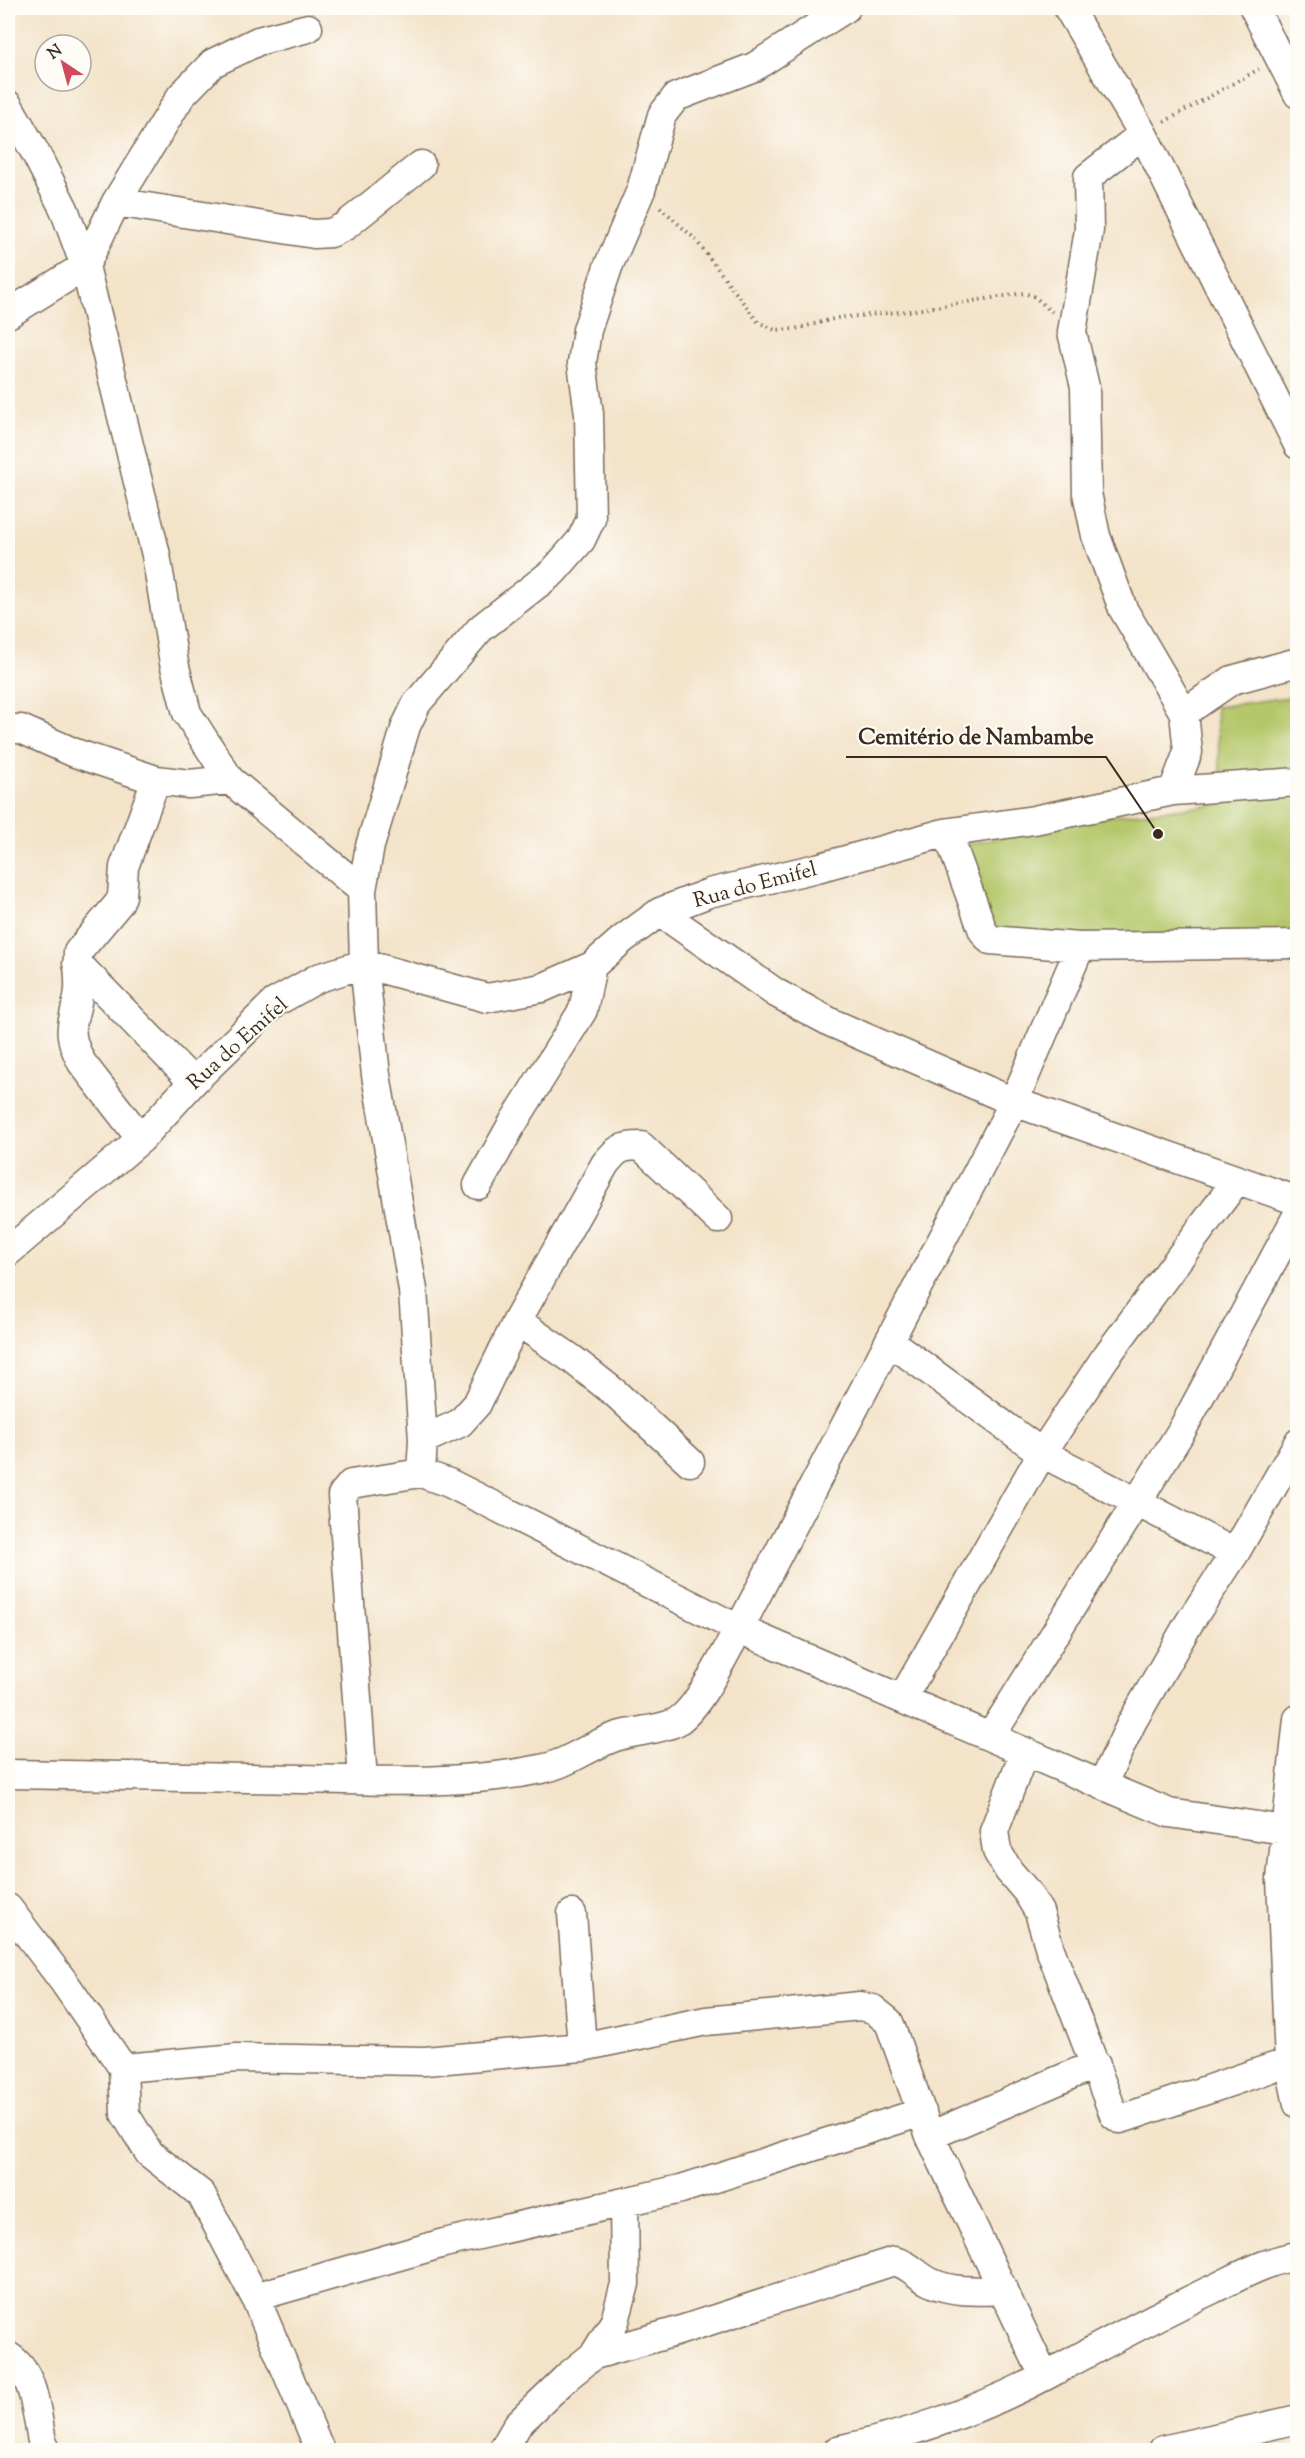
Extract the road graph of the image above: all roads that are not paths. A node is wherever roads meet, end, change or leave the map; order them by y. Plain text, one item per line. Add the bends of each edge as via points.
1 (846, 8) edge
2 (1068, 8) edge
3 (1254, 8) edge
4 (308, 28) dead end
5 (1298, 94) edge
6 (8, 105) edge
7 (1143, 134) junction
8 (421, 165) dead end
9 (116, 202) junction
10 (85, 266) junction
11 (8, 314) edge
12 (1298, 445) edge
13 (1298, 662) edge
14 (1184, 713) junction
15 (8, 729) edge
16 (156, 780) junction
17 (230, 780) junction
18 (1298, 782) edge
19 (1173, 791) junction
20 (944, 833) junction
21 (362, 890) junction
22 (660, 912) junction
23 (1298, 944) edge
24 (1080, 947) junction
25 (77, 963) junction
26 (364, 964) junction
27 (592, 966) junction
28 (193, 1082) junction
29 (1014, 1102) junction
30 (141, 1139) junction
31 (1237, 1179) junction
32 (478, 1185) dead end
33 (1298, 1201) edge
34 (1298, 1214) edge
35 (718, 1219) dead end
36 (8, 1252) edge
37 (518, 1321) junction
38 (889, 1341) junction
39 (423, 1440) junction
40 (1298, 1443) edge
41 (1042, 1453) junction
42 (690, 1462) dead end
43 (421, 1473) junction
44 (1138, 1502) junction
45 (1234, 1554) junction
46 (740, 1629) junction
47 (902, 1700) junction
48 (1298, 1719) edge
49 (991, 1736) junction
50 (1024, 1753) junction
51 (8, 1774) edge
52 (363, 1780) junction
53 (1102, 1785) junction
54 (1285, 1830) junction
55 (1289, 1876) edge
56 (8, 1908) edge
57 (572, 1914) dead end
58 (582, 2047) junction
59 (1096, 2064) junction
60 (1293, 2064) edge
61 (123, 2068) junction
62 (1298, 2104) edge
63 (926, 2124) junction
64 (624, 2204) junction
65 (1298, 2256) edge
66 (1004, 2290) junction
67 (255, 2297) junction
68 (594, 2355) junction
69 (8, 2356) edge
70 (1044, 2376) junction
71 (1298, 2419) edge
72 (878, 2446) edge
73 (46, 2451) edge
74 (320, 2451) edge
75 (503, 2451) edge
76 (838, 2451) edge
77 (1163, 2451) edge

1 - 21 street via 754,67 676,97 662,115 641,190 608,267 583,352 589,414 591,519 580,540 553,572 480,629 417,703 406,726 373,835
2 - 7 street
3 - 5 street
4 - 9 street via 258,41 213,63 181,96
6 - 10 street via 64,209
7 - 12 street
7 - 14 street via 1088,177 1089,230 1072,332 1085,387 1087,493 1096,536 1123,609
8 - 9 street via 331,233 314,234
9 - 10 street
10 - 11 street
10 - 17 street via 156,555 174,663 187,713
13 - 14 street via 1232,680
14 - 19 street via 1188,752
15 - 16 street via 21,729 75,753
16 - 17 street via 189,784
16 - 25 street via 124,867 119,903 78,952
17 - 21 street
18 - 19 street, Rua do Emifel
19 - 20 street, Rua do Emifel via 1034,820
20 - 22 street, Rua do Emifel via 709,893
20 - 24 street via 990,940
21 - 26 street
22 - 27 street, Rua do Emifel
22 - 29 street via 776,993 822,1018
23 - 24 street
24 - 29 street
25 - 28 street
25 - 30 street via 79,989 70,1023 75,1049
26 - 27 street, Rua do Emifel via 487,998 542,988
26 - 28 street, Rua do Emifel via 318,978 274,1003
26 - 39 street via 376,1075 413,1290
27 - 32 street via 583,1010
28 - 30 street, Rua do Emifel
29 - 31 street
29 - 38 street
30 - 36 street, Rua do Emifel
31 - 33 street
31 - 41 street via 1105,1358
34 - 44 street via 1182,1430
35 - 37 street via 641,1146 624,1146 605,1164
37 - 39 street via 477,1404 460,1423
37 - 42 street via 615,1393
38 - 41 street
38 - 46 street
39 - 43 street
40 - 45 street
41 - 44 street
41 - 47 street
43 - 46 street via 449,1483
43 - 52 street via 351,1484 342,1496
44 - 45 street
44 - 49 street
45 - 53 street via 1188,1623 1132,1722
46 - 47 street
46 - 52 street via 693,1707 677,1721 660,1728 613,1738 541,1769 475,1779
47 - 49 street
48 - 54 street
49 - 50 street
50 - 53 street
50 - 59 street via 994,1831 997,1851 1039,1912
51 - 52 street
53 - 54 street via 1169,1813
54 - 55 street
55 - 60 street
56 - 61 street
57 - 58 street
58 - 61 street via 425,2061 237,2058
58 - 63 street via 706,2021 860,2006 873,2009 889,2022
59 - 60 street via 1114,2115 1120,2119
59 - 63 street
60 - 62 street
61 - 67 street via 125,2114 149,2153 201,2193
63 - 64 street
63 - 66 street
64 - 67 street via 444,2243
64 - 68 street via 625,2284 615,2321
65 - 70 street via 1283,2258 1145,2321
66 - 68 street via 946,2289 894,2261
66 - 70 street
67 - 74 street
68 - 75 street via 518,2424
69 - 73 street via 17,2361 27,2376
70 - 72 street via 972,2411
71 - 77 street
72 - 76 street

